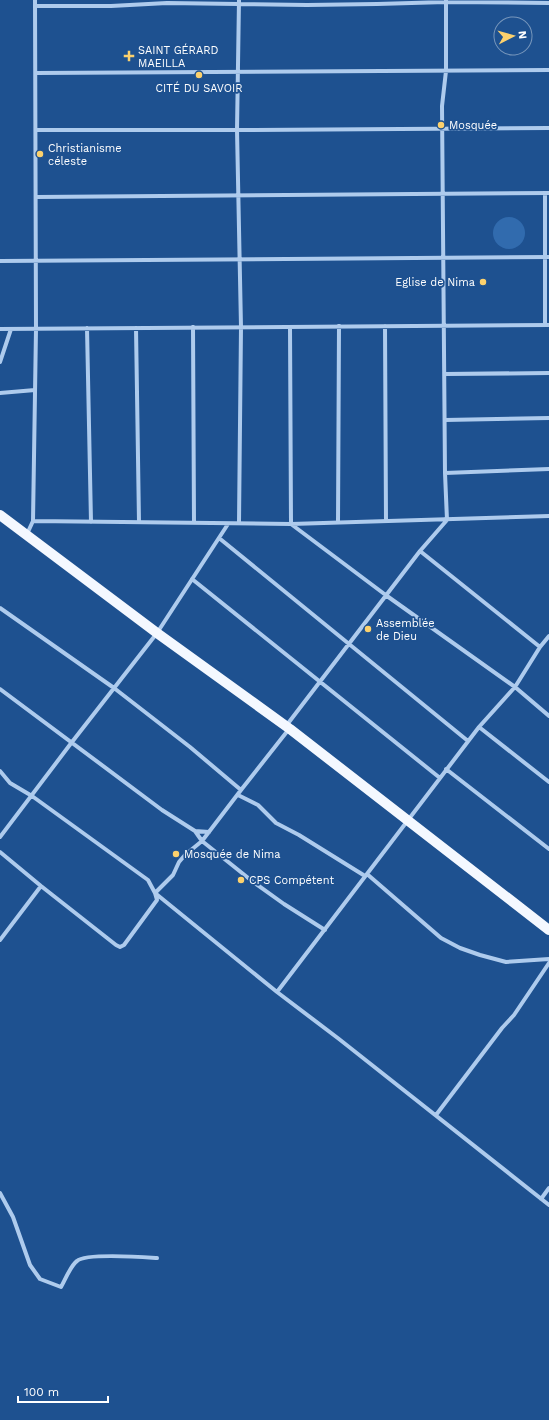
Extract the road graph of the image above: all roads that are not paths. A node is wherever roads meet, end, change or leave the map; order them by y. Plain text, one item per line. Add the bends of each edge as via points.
1 (36, 0) edge
2 (111, 0) edge
3 (446, 1) edge
4 (167, 2) edge
5 (239, 2) edge
6 (307, 2) edge
7 (377, 2) edge
8 (510, 2) edge
9 (549, 3) edge
10 (35, 6) junction
11 (111, 6) junction
12 (549, 70) edge
13 (238, 71) junction
14 (446, 71) junction
15 (36, 73) junction
16 (549, 128) edge
17 (442, 129) junction
18 (36, 130) junction
19 (237, 130) junction
20 (547, 193) edge
21 (443, 194) junction
22 (238, 195) junction
23 (36, 197) junction
24 (547, 257) edge
25 (443, 258) junction
26 (36, 260) junction
27 (240, 260) junction
28 (0, 261) edge
29 (547, 325) edge
30 (339, 326) junction
31 (385, 326) junction
32 (444, 326) junction
33 (193, 327) junction
34 (241, 327) junction
35 (290, 327) junction
36 (36, 328) junction
37 (87, 328) junction
38 (136, 328) junction
39 (0, 329) edge
40 (11, 329) junction
41 (0, 362) edge
42 (549, 373) edge
43 (445, 374) junction
44 (35, 390) junction
45 (0, 393) edge
46 (549, 418) edge
47 (445, 420) junction
48 (549, 469) edge
49 (446, 473) junction
50 (0, 515) edge
51 (549, 516) edge
52 (447, 520) junction
53 (33, 521) junction
54 (386, 521) junction
55 (91, 522) junction
56 (139, 522) junction
57 (194, 523) junction
58 (239, 523) junction
59 (338, 523) junction
60 (228, 524) junction
61 (291, 524) junction
62 (26, 536) junction
63 (219, 538) junction
64 (420, 551) junction
65 (192, 579) junction
66 (387, 596) junction
67 (0, 608) edge
68 (157, 633) junction
69 (549, 636) edge
70 (349, 644) junction
71 (540, 647) junction
72 (320, 681) junction
73 (515, 687) junction
74 (114, 688) junction
75 (0, 689) edge
76 (549, 716) edge
77 (288, 727) junction
78 (479, 728) junction
79 (468, 741) junction
80 (72, 742) junction
81 (446, 769) junction
82 (0, 771) edge
83 (440, 778) junction
84 (549, 782) edge
85 (241, 790) junction
86 (238, 795) junction
87 (32, 796) junction
88 (408, 819) junction
89 (195, 831) junction
90 (209, 832) junction
91 (0, 837) edge
92 (202, 841) junction
93 (549, 848) edge
94 (0, 852) edge
95 (366, 875) junction
96 (41, 886) junction
97 (155, 893) junction
98 (325, 930) junction
99 (549, 930) edge
100 (0, 940) edge
101 (549, 959) edge
102 (549, 963) edge
103 (277, 992) junction
104 (436, 1115) junction
105 (549, 1188) edge
106 (0, 1194) edge
107 (541, 1199) junction
108 (549, 1205) edge
109 (157, 1258) dead end

1 - 10 street
2 - 11 street
3 - 7 street
3 - 8 street
3 - 14 street
4 - 5 street
4 - 11 street
5 - 6 street
5 - 13 street
6 - 7 street
8 - 9 street
10 - 11 street
10 - 15 street
12 - 14 street
13 - 14 street
13 - 15 street
13 - 19 street
14 - 17 street
15 - 18 street
16 - 17 street
17 - 19 street
17 - 21 street
18 - 19 street
18 - 23 street
19 - 22 street
20 - 21 street
20 - 24 street
21 - 22 street
21 - 25 street
22 - 23 street
22 - 27 street
23 - 26 street
24 - 25 street
24 - 29 street
25 - 27 street
25 - 32 street
26 - 27 street
26 - 28 street
26 - 36 street
27 - 34 street
29 - 32 street
30 - 31 street
30 - 35 street
30 - 59 street
31 - 32 street
31 - 54 street
32 - 43 street
33 - 34 street
33 - 38 street
33 - 57 street
34 - 35 street
34 - 58 street
35 - 61 street
36 - 37 street
36 - 40 street
36 - 44 street
37 - 38 street
37 - 55 street
38 - 56 street
39 - 40 street
40 - 41 street
42 - 43 street
43 - 47 street
44 - 45 street
44 - 53 street
46 - 47 street
47 - 49 street
48 - 49 street
49 - 52 street
50 - 62 main road
51 - 52 street
52 - 54 street
52 - 64 street
53 - 55 street
53 - 62 street
54 - 59 street
55 - 56 street
56 - 57 street
57 - 60 street
58 - 60 street
58 - 61 street
59 - 61 street
60 - 63 street
61 - 66 street
62 - 68 main road
63 - 65 street
63 - 70 street
64 - 66 street
64 - 71 street
65 - 68 street
65 - 72 street
66 - 70 street
66 - 73 street
67 - 74 street
68 - 74 street
68 - 77 main road
69 - 71 street
70 - 72 street
70 - 79 street
71 - 73 street
72 - 77 street
72 - 83 street
73 - 76 street
73 - 78 street
74 - 80 street
74 - 85 street
75 - 80 street
77 - 85 street
77 - 88 main road
78 - 79 street
78 - 84 street
79 - 81 street
80 - 87 street
80 - 89 street via 156,806
81 - 83 street
81 - 93 street
82 - 87 street via 10,783
83 - 88 street
85 - 86 street
86 - 90 street
86 - 95 street via 258,805 276,823
87 - 91 street
87 - 97 street via 148,880
88 - 95 street
88 - 99 main road
89 - 90 street
89 - 92 street
90 - 92 street
92 - 97 street via 185,855 173,875
92 - 98 street via 252,881
94 - 96 street
95 - 98 street
95 - 101 street via 441,938 460,948 506,962
96 - 97 street via 120,947 157,900
96 - 100 street
97 - 103 street
98 - 103 street
102 - 104 street via 514,1015
103 - 104 street
104 - 107 street
105 - 107 street
106 - 109 street via 13,1217 30,1265 40,1279 48,1283 61,1287 76,1261 81,1258
107 - 108 street

